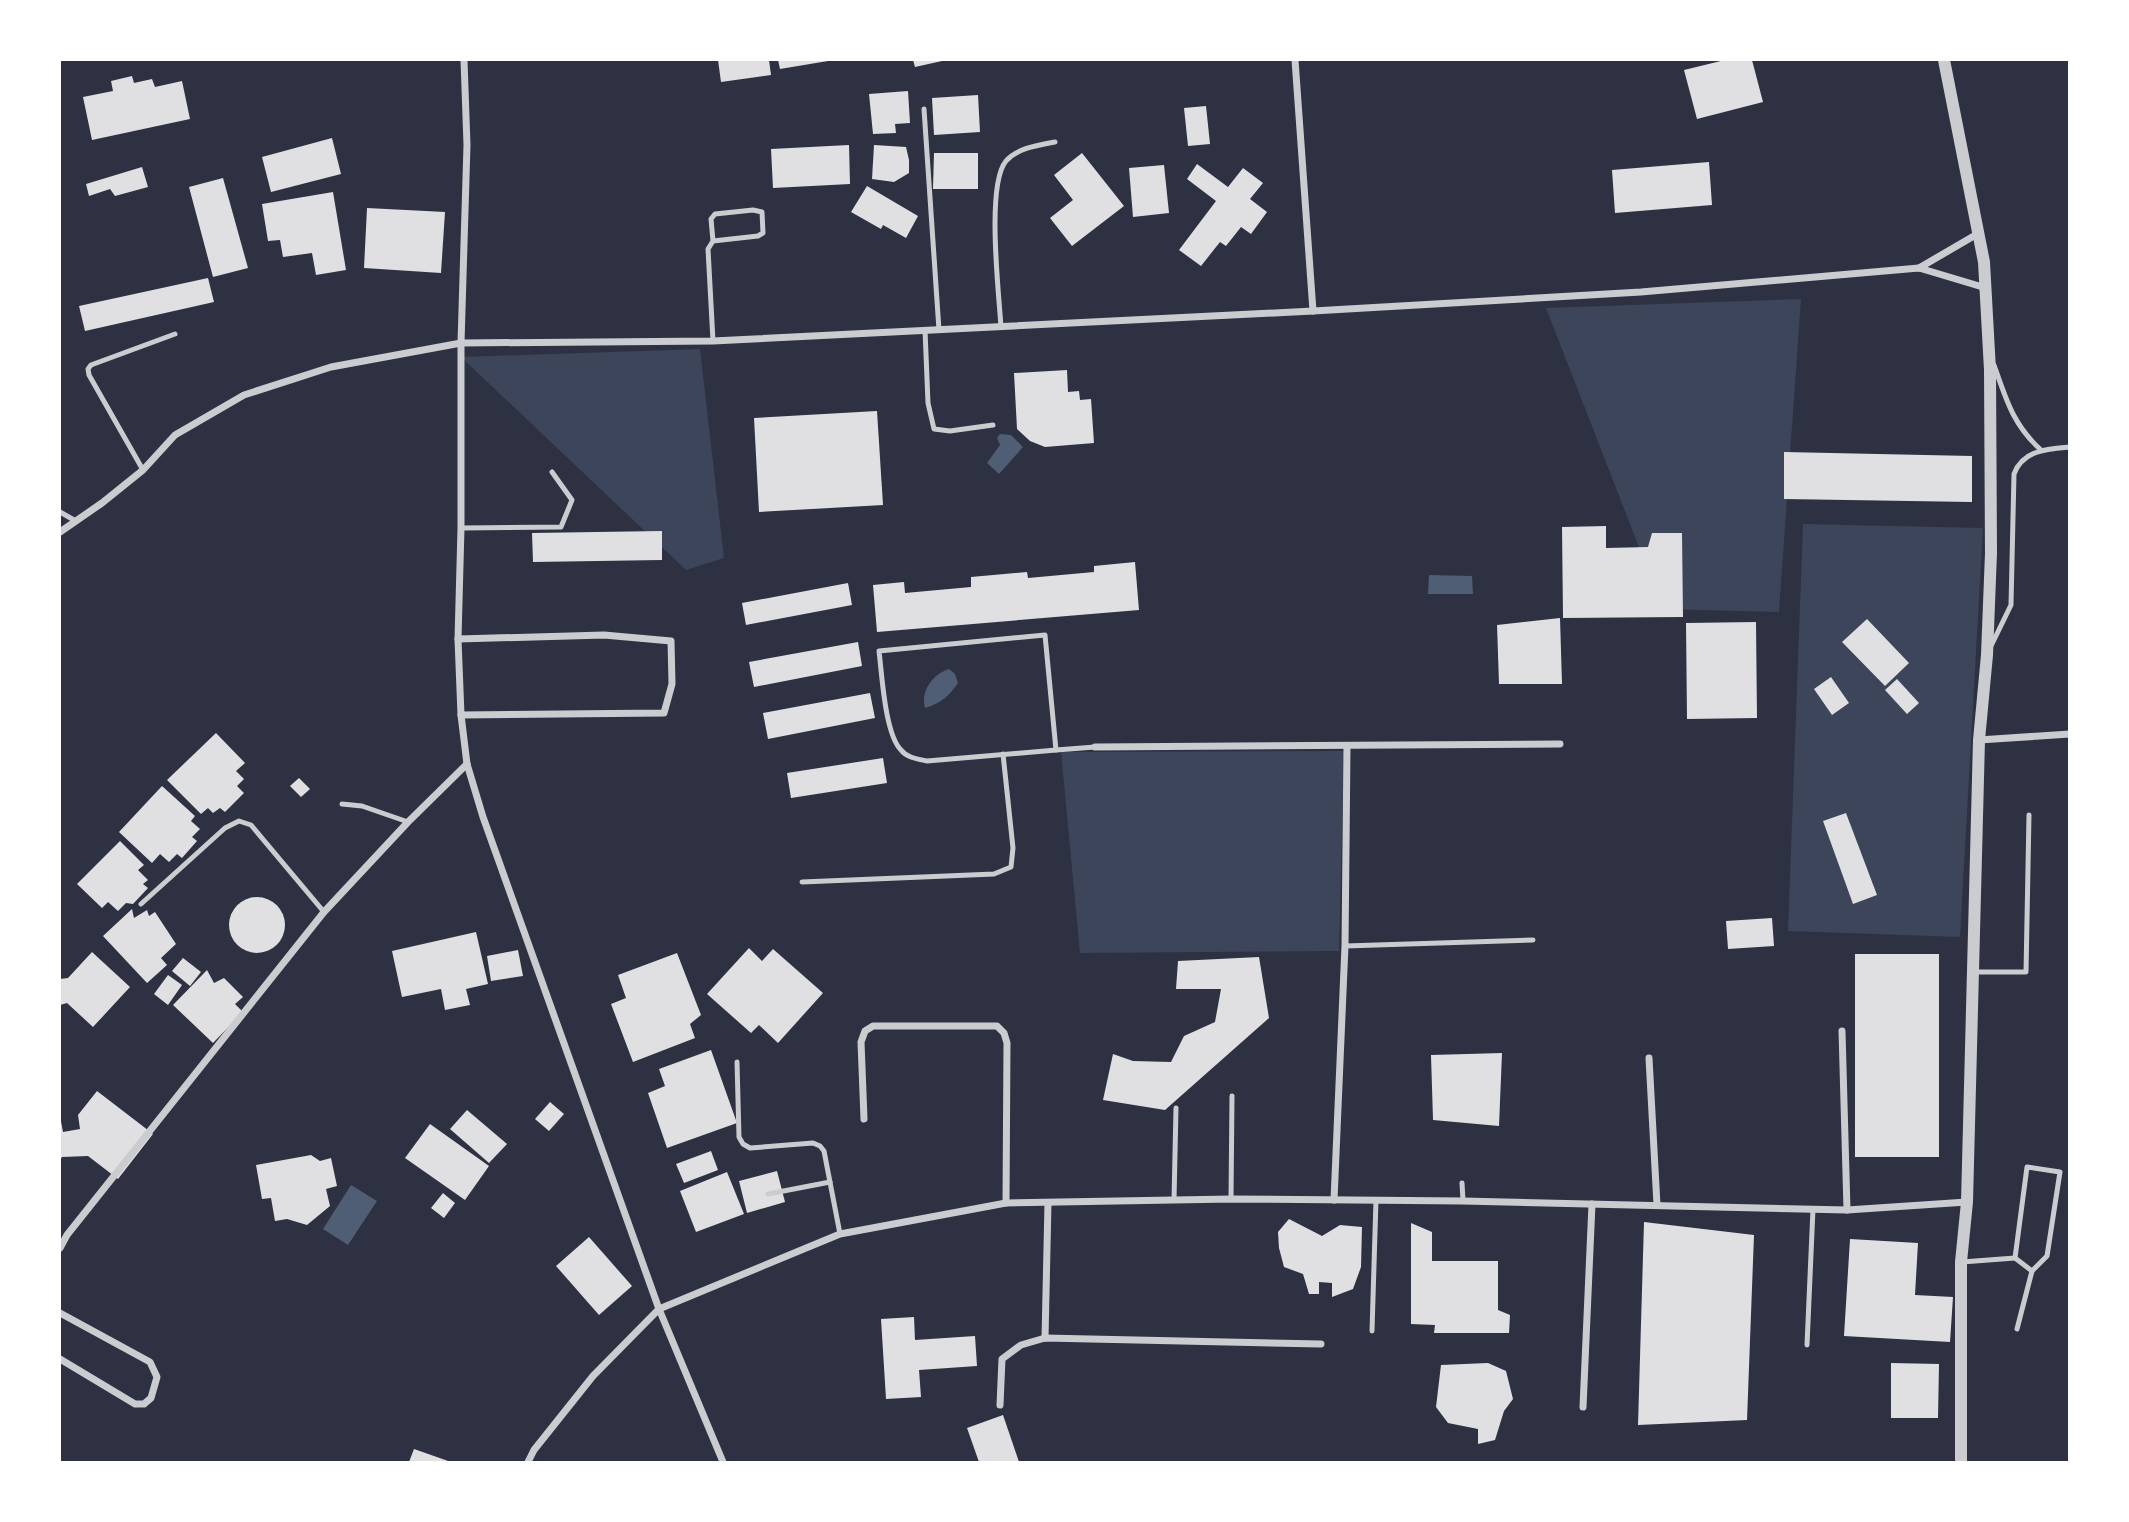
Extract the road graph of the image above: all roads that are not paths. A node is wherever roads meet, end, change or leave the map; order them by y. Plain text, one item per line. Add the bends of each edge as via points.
1 (464, 60) edge
2 (1296, 60) edge
3 (1944, 60) edge
4 (924, 109) dead end
5 (1055, 142) dead end
6 (1979, 233) junction
7 (713, 241) junction
8 (1919, 268) junction
9 (1986, 288) junction
10 (1313, 311) junction
11 (1001, 327) junction
12 (939, 330) junction
13 (925, 331) junction
14 (175, 334) dead end
15 (713, 341) junction
16 (461, 343) junction
17 (1989, 355) junction
18 (993, 425) dead end
19 (2070, 447) edge
20 (2041, 450) junction
21 (143, 471) junction
22 (552, 472) dead end
23 (60, 512) edge
24 (74, 520) junction
25 (461, 528) junction
26 (60, 532) edge
27 (458, 639) junction
28 (1987, 655) junction
29 (461, 715) junction
30 (2070, 734) edge
31 (1979, 740) junction
32 (1560, 744) dead end
33 (1095, 747) joint
34 (1347, 747) junction
35 (1056, 750) junction
36 (1003, 754) junction
37 (467, 764) junction
38 (342, 804) dead end
39 (2029, 815) dead end
40 (408, 822) junction
41 (802, 882) dead end
42 (141, 904) dead end
43 (324, 912) junction
44 (1534, 940) dead end
45 (1345, 946) junction
46 (1974, 972) junction
47 (1842, 1031) dead end
48 (1649, 1058) dead end
49 (737, 1062) dead end
50 (1232, 1096) dead end
51 (1176, 1108) dead end
52 (864, 1119) dead end
53 (830, 1182) junction
54 (1462, 1183) dead end
55 (768, 1194) dead end
56 (1231, 1199) junction
57 (1174, 1200) junction
58 (1334, 1200) junction
59 (1376, 1200) junction
60 (1463, 1201) junction
61 (1967, 1202) junction
62 (1006, 1203) junction
63 (1048, 1203) junction
64 (1592, 1204) junction
65 (1657, 1205) junction
66 (1813, 1209) junction
67 (1847, 1210) junction
68 (840, 1234) junction
69 (60, 1248) edge
70 (2015, 1258) junction
71 (1961, 1262) junction
72 (2032, 1270) junction
73 (659, 1310) junction
74 (60, 1313) edge
75 (2017, 1329) dead end
76 (1372, 1331) dead end
77 (1045, 1338) junction
78 (1321, 1344) dead end
79 (1807, 1345) dead end
80 (60, 1359) edge
81 (1000, 1405) dead end
82 (1583, 1407) dead end
83 (528, 1462) edge
84 (723, 1462) edge
85 (1961, 1462) edge

1 - 16 street via 467,145
2 - 10 street
3 - 6 street
4 - 12 lane
5 - 11 lane via 1030,146 1006,160 1000,172 994,223
6 - 8 street
6 - 9 street
7 - 7 lane via 758,236 763,233 762,212 715,214 711,219
7 - 15 lane via 708,249
8 - 9 street
8 - 10 street via 1641,292
9 - 17 street
10 - 11 street
11 - 12 street
12 - 13 street
13 - 15 street
13 - 18 lane via 928,403 934,429
14 - 21 lane via 88,369
15 - 16 street
16 - 21 street via 331,367 244,395 174,435
16 - 25 street
17 - 20 lane via 2014,419
17 - 28 street
19 - 20 lane
20 - 28 lane via 2020,462 2014,474 2011,606
21 - 24 street
22 - 25 lane via 572,500 561,527
23 - 24 lane
24 - 26 street
25 - 27 street
27 - 29 street
27 - 29 street via 604,635 671,641 672,684 664,713
28 - 31 street
29 - 37 street
30 - 31 street
31 - 46 street
32 - 34 street
33 - 34 street
33 - 35 lane
34 - 45 street
35 - 36 lane
35 - 36 lane via 1045,635 879,651 890,730 900,750 926,761
36 - 41 lane via 1011,867 993,874
37 - 40 street
37 - 73 street
38 - 40 lane
39 - 46 lane via 2026,972
40 - 43 street
42 - 43 lane via 225,828 239,821 251,825
43 - 69 street
44 - 45 lane
45 - 58 street
46 - 61 street
47 - 67 street
48 - 65 street
49 - 53 lane via 743,1144 750,1148 820,1146
50 - 56 lane
51 - 57 lane
52 - 62 street via 861,1042 865,1031 873,1026 997,1026 1007,1042
53 - 55 lane
53 - 68 lane
54 - 60 lane
56 - 57 street
56 - 58 street
57 - 63 street
58 - 59 street
59 - 60 street
59 - 76 lane
60 - 64 street
61 - 67 street
61 - 71 street
62 - 63 street
62 - 68 street
63 - 77 street
64 - 65 street
64 - 82 street
65 - 66 street
66 - 67 street
66 - 79 lane
68 - 73 street
70 - 71 lane
70 - 72 lane
70 - 72 lane via 2027,1167 2060,1172 2047,1256
71 - 85 street
72 - 75 lane
73 - 83 street via 593,1376
73 - 84 street
74 - 80 street via 150,1362 157,1377 150,1398 135,1404
77 - 78 street
77 - 81 street via 1021,1345 1002,1359

